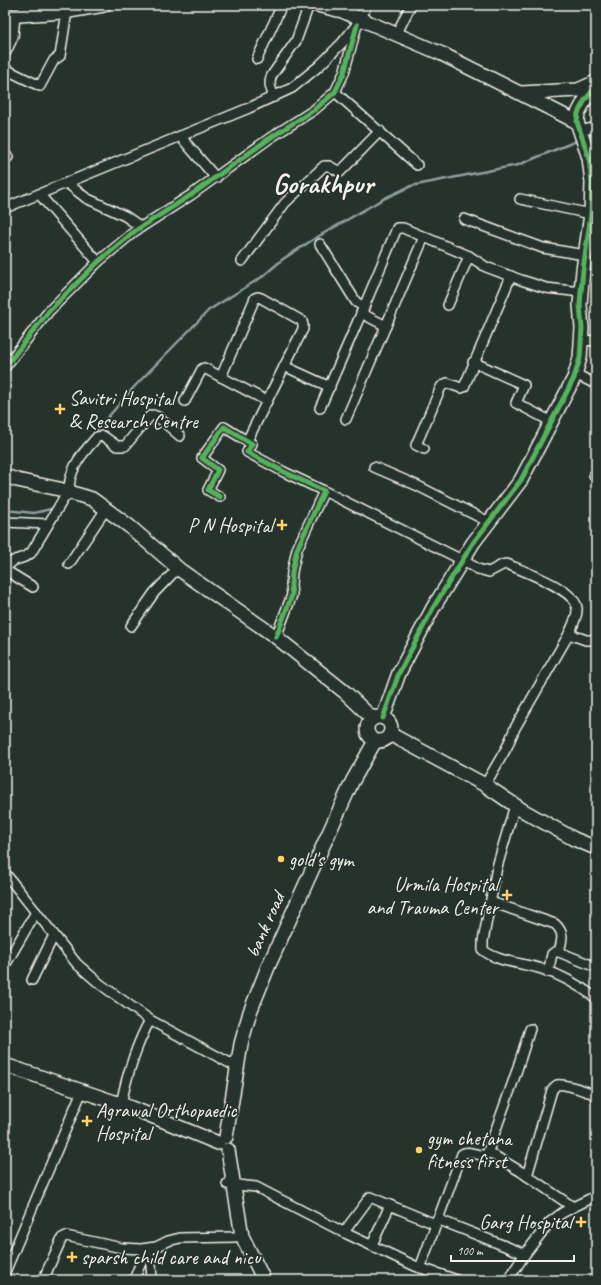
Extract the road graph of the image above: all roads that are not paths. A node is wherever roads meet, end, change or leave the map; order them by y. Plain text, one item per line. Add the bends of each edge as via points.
1 (104, 5) edge
2 (282, 5) edge
3 (308, 5) edge
4 (317, 5) edge
5 (366, 5) edge
6 (411, 5) edge
7 (67, 11) junction
8 (17, 13) edge
9 (359, 21) junction
10 (396, 33) junction
11 (5, 54) edge
12 (257, 59) dead end
13 (5, 69) edge
14 (596, 82) edge
15 (596, 87) edge
16 (335, 92) junction
17 (521, 93) junction
18 (274, 97) junction
19 (596, 127) edge
20 (380, 131) junction
21 (580, 132) junction
22 (180, 136) junction
23 (417, 165) dead end
24 (216, 178) junction
25 (67, 183) junction
26 (39, 194) junction
27 (520, 198) dead end
28 (5, 208) edge
29 (591, 214) junction
30 (464, 218) dead end
31 (141, 227) junction
32 (424, 237) junction
33 (320, 244) dead end
34 (585, 255) junction
35 (469, 256) junction
36 (242, 261) dead end
37 (98, 262) junction
38 (511, 276) junction
39 (581, 292) junction
40 (448, 305) dead end
41 (362, 310) junction
42 (386, 326) junction
43 (582, 340) junction
44 (596, 341) edge
45 (473, 362) junction
46 (284, 366) junction
47 (5, 367) edge
48 (575, 374) junction
49 (221, 377) junction
50 (596, 384) edge
51 (330, 387) junction
52 (185, 401) dead end
53 (267, 401) junction
54 (320, 408) dead end
55 (346, 419) dead end
56 (552, 422) junction
57 (180, 436) dead end
58 (247, 441) junction
59 (424, 449) dead end
60 (374, 467) dead end
61 (5, 476) edge
62 (324, 491) junction
63 (70, 492) junction
64 (220, 497) dead end
65 (106, 509) junction
66 (5, 522) edge
67 (489, 522) junction
68 (48, 524) junction
69 (462, 560) junction
70 (69, 564) dead end
71 (178, 568) junction
72 (5, 570) edge
73 (33, 587) dead end
74 (131, 626) dead end
75 (569, 634) junction
76 (276, 638) junction
77 (596, 640) edge
78 (378, 719) junction
79 (390, 734) junction
80 (374, 741) junction
81 (485, 785) junction
82 (515, 805) junction
83 (596, 848) edge
84 (6, 877) edge
85 (491, 902) junction
86 (36, 912) junction
87 (54, 936) junction
88 (559, 952) junction
89 (7, 962) dead end
90 (596, 967) edge
91 (548, 972) junction
92 (32, 980) dead end
93 (596, 998) edge
94 (150, 1020) junction
95 (530, 1029) dead end
96 (5, 1065) edge
97 (237, 1067) junction
98 (82, 1091) junction
99 (596, 1098) edge
100 (120, 1104) junction
101 (224, 1145) junction
102 (488, 1152) junction
103 (527, 1176) junction
104 (230, 1184) junction
105 (596, 1196) edge
106 (390, 1205) junction
107 (573, 1207) junction
108 (436, 1221) junction
109 (344, 1232) junction
110 (234, 1237) junction
111 (372, 1245) junction
112 (148, 1248) junction
113 (525, 1254) junction
114 (420, 1268) junction
115 (5, 1272) edge
116 (438, 1277) edge
117 (43, 1280) edge
118 (134, 1280) edge
119 (152, 1280) edge
120 (254, 1280) edge
121 (264, 1280) edge
122 (456, 1280) edge
123 (508, 1280) edge

1 - 7 main road
2 - 12 street
3 - 18 street via 296,41 270,80
4 - 9 main road via 342,11
5 - 9 street
6 - 10 street
7 - 8 main road
7 - 13 street via 60,56 54,60 40,86
8 - 11 street via 13,36
9 - 10 main road
9 - 16 street via 344,73
9 - 18 street via 319,66 292,88
10 - 17 main road
14 - 17 main road via 578,90
15 - 21 main road via 578,113
16 - 20 street
16 - 24 street via 314,110 270,138
17 - 21 main road
18 - 22 street
19 - 21 street
20 - 23 street
20 - 36 street via 340,172 326,165 285,203
21 - 29 main road via 592,171
22 - 24 street
22 - 25 street
24 - 31 street
25 - 26 street
25 - 31 street via 86,198
26 - 28 street
26 - 37 street
27 - 29 street
29 - 34 main road
30 - 34 street via 543,248
31 - 37 street
32 - 35 street
32 - 41 street via 397,228
32 - 42 street
33 - 41 street
34 - 39 main road
35 - 38 street via 486,267
35 - 40 street
37 - 47 street via 49,311
38 - 39 street via 546,288
38 - 45 street
39 - 43 main road
41 - 42 street
41 - 51 street
42 - 55 street
43 - 44 street
43 - 48 main road
45 - 56 street via 524,385 516,403
45 - 59 street via 464,387 448,383 441,387 416,445
46 - 49 street via 303,329 302,321 258,297 255,298
46 - 51 street
46 - 53 street
48 - 50 street
48 - 56 main road
49 - 52 street via 207,368 202,369
49 - 53 street
51 - 54 street
53 - 58 street
56 - 67 main road via 521,480
57 - 63 street via 153,415 124,446 117,446 103,436 97,437 73,468
58 - 62 street via 252,444 247,452
58 - 64 street via 224,427 202,458 218,470 208,490
60 - 67 street
61 - 63 main road
62 - 69 street
62 - 76 street via 297,549 291,579 292,595
63 - 65 main road via 92,499
63 - 68 street
65 - 70 street
65 - 71 main road
66 - 68 street
67 - 69 main road
68 - 72 street via 30,553 12,561
69 - 75 street via 489,572 507,564 541,577 562,591 574,600 577,609
69 - 78 main road via 433,608
71 - 74 street via 154,593
71 - 76 main road
72 - 73 street
75 - 77 street via 586,640
75 - 81 street
76 - 78 main road
78 - 79 main road via 389,723
78 - 80 main road via 370,722 367,729
79 - 80 main road via 385,740
79 - 81 main road
80 - 97 main road, bank road via 352,782 268,967 250,1012
81 - 82 main road
82 - 83 main road via 574,839
82 - 85 street via 499,860
84 - 86 street
85 - 88 street via 554,924 561,929 563,939
85 - 91 street via 483,950 488,954
86 - 87 street
86 - 89 street
87 - 92 street
87 - 94 street via 77,964
88 - 90 street
88 - 91 street via 552,954
91 - 93 street via 580,986
94 - 97 street
94 - 100 street via 139,1039
95 - 102 street
96 - 98 main road
97 - 101 main road, bank road
98 - 100 main road
98 - 115 street
99 - 103 street via 592,1093 562,1085 555,1086
100 - 101 main road
101 - 104 main road, bank road
102 - 103 street
102 - 108 street via 483,1156 467,1152 462,1154
103 - 107 street
104 - 109 street via 256,1187
104 - 110 main road
104 - 121 main road via 242,1236
105 - 107 street
106 - 108 street
106 - 109 street via 372,1197 368,1198
106 - 111 street
107 - 113 street via 550,1222
108 - 113 street
108 - 114 street
109 - 111 street
110 - 112 street via 180,1238 156,1248
110 - 120 main road
111 - 114 street
112 - 117 street via 122,1248 64,1236
112 - 118 street
112 - 119 street
113 - 123 street
114 - 116 street
116 - 122 street

